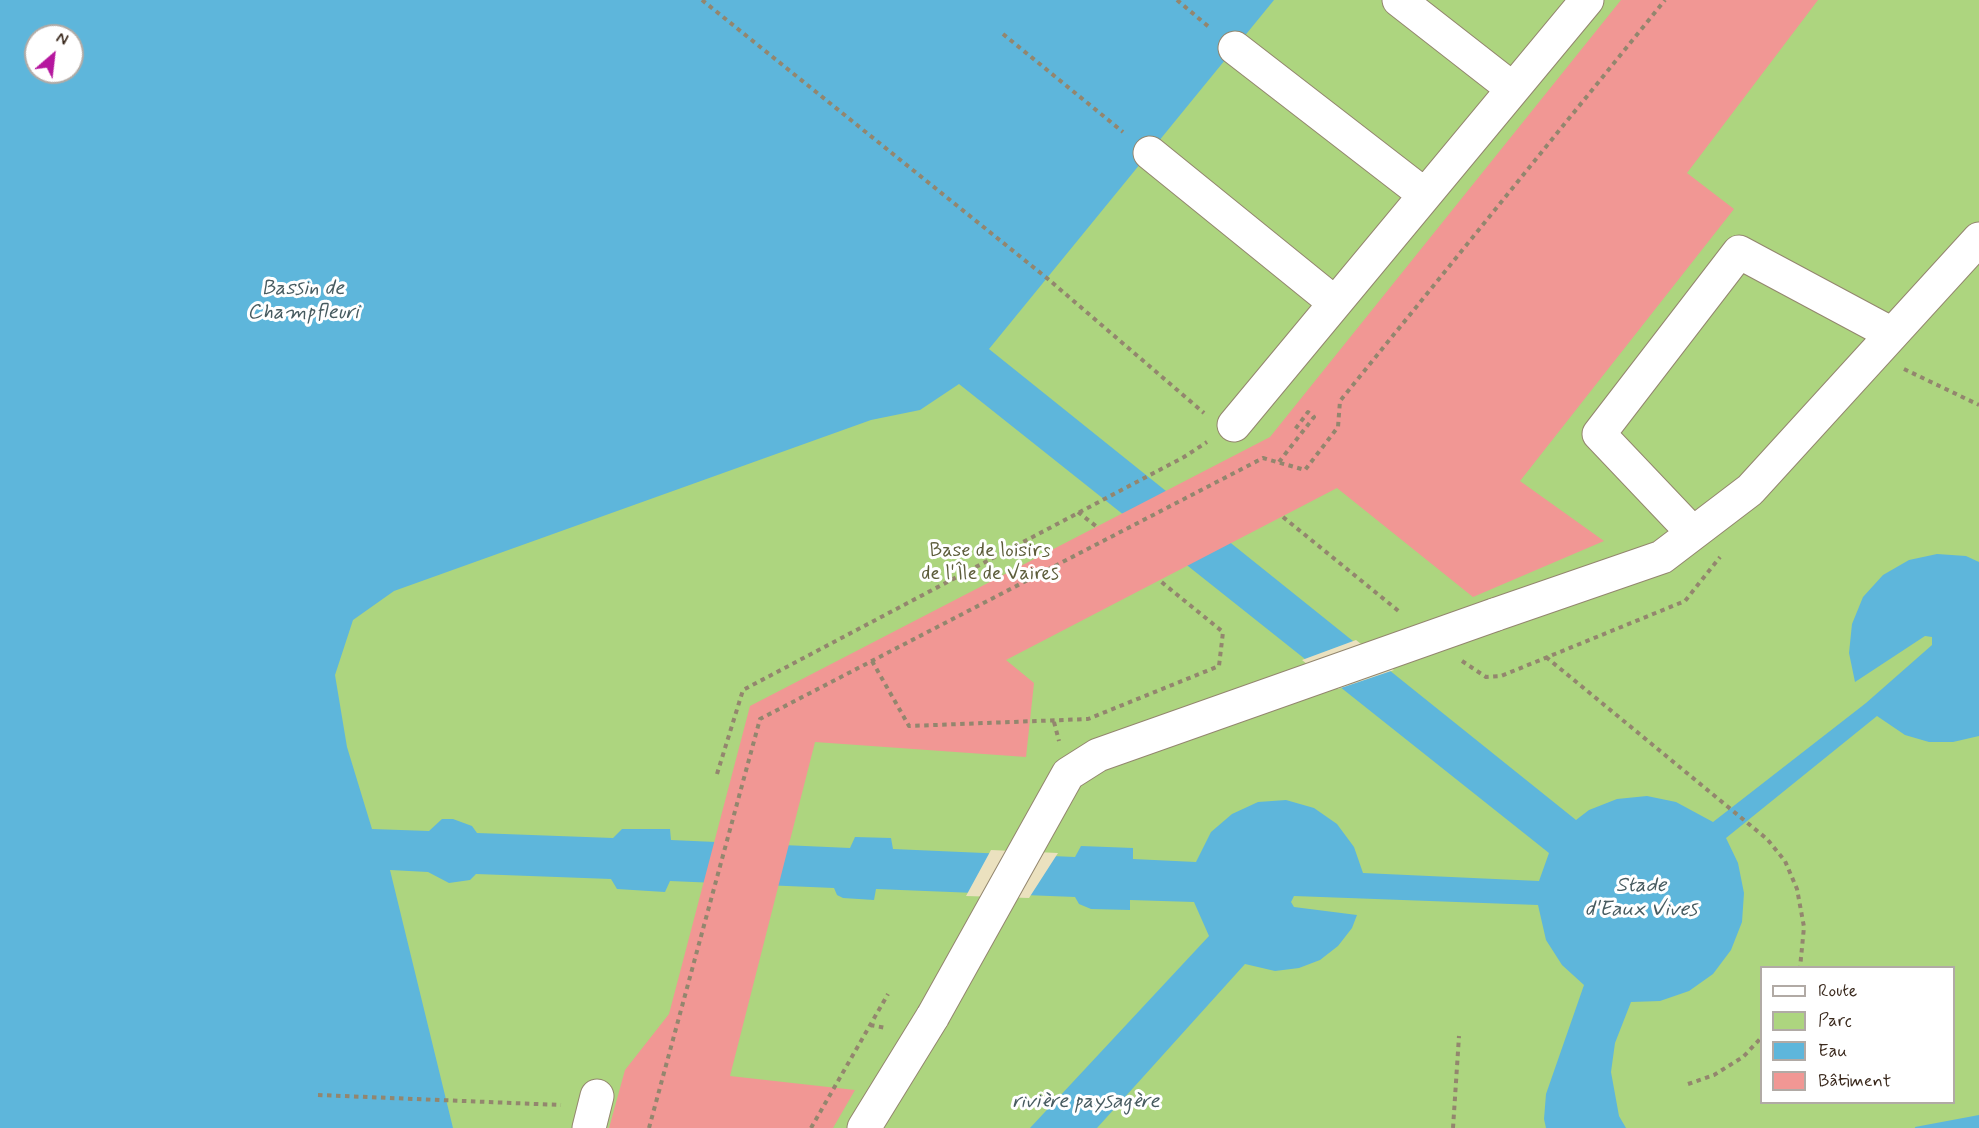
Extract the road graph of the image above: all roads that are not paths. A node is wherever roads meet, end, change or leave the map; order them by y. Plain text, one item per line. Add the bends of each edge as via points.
1 (1399, 0) edge
2 (1587, 0) edge
3 (1235, 48) road end
4 (1514, 89) junction
5 (1150, 153) road end
6 (1425, 195) junction
7 (1979, 238) edge
8 (1335, 303) junction
9 (1883, 344) junction
10 (1234, 425) road end
11 (1693, 533) junction
12 (597, 1096) dead end
13 (589, 1128) edge
14 (864, 1128) edge

1 - 4 lane
2 - 4 lane
3 - 6 lane
4 - 6 lane
5 - 8 lane
6 - 8 lane
7 - 9 lane
8 - 10 lane
9 - 11 lane via 1750,490
9 - 11 lane via 1739,252 1599,434
11 - 14 lane, bridge via 1662,557 1098,755 1068,774 933,1016
12 - 13 lane

